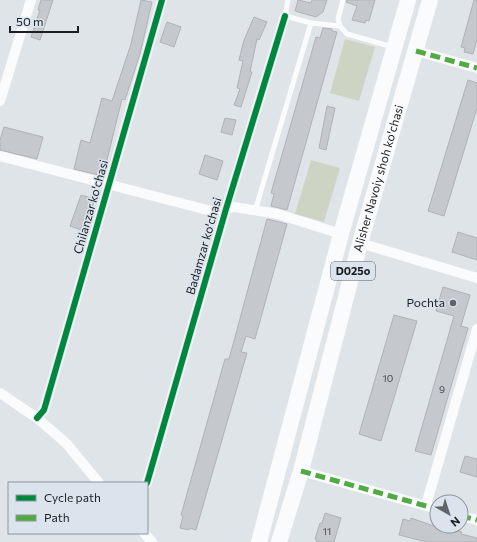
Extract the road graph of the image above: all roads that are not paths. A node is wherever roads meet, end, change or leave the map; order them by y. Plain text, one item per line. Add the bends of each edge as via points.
1 (31, 0) edge
2 (162, 0) edge
3 (288, 0) edge
4 (343, 0) edge
5 (408, 0) edge
6 (430, 0) edge
7 (284, 16) junction
8 (311, 23) junction
9 (340, 26) junction
10 (394, 47) junction
11 (416, 51) junction
12 (477, 68) edge
13 (0, 101) edge
14 (0, 156) edge
15 (108, 186) junction
16 (226, 209) junction
17 (255, 210) junction
18 (342, 234) junction
19 (360, 243) junction
20 (477, 278) edge
21 (477, 329) edge
22 (0, 393) edge
23 (37, 418) junction
24 (300, 471) junction
25 (98, 482) edge
26 (147, 482) edge
27 (426, 506) junction
28 (429, 507) edge
29 (145, 534) edge
30 (152, 542) edge
31 (259, 542) edge
32 (279, 542) edge

1 - 13 street
2 - 15 street, Chilanzar ko'chasi
3 - 7 lane
4 - 9 lane via 338,19
5 - 10 main road, Alisher Navoiy shoh ko'chasi / D025o
6 - 11 main road, Alisher Navoiy shoh ko'chasi / D025o
7 - 8 lane
7 - 16 street, Badamzar ko'chasi
8 - 9 lane
8 - 17 lane
9 - 10 lane via 348,34
10 - 18 main road, Alisher Navoiy shoh ko'chasi / D025o
11 - 12 street
11 - 19 main road, Alisher Navoiy shoh ko'chasi / D025o
14 - 15 street
15 - 16 street via 215,212
15 - 23 street, Chilanzar ko'chasi via 44,410
16 - 17 street via 234,207
16 - 26 street, Badamzar ko'chasi
17 - 18 street via 278,214
18 - 31 main road, Alisher Navoiy shoh ko'chasi / D025o
19 - 20 street
19 - 24 main road, Alisher Navoiy shoh ko'chasi / D025o
21 - 27 street
22 - 23 street
23 - 25 street via 66,443
24 - 27 street
24 - 32 main road, Alisher Navoiy shoh ko'chasi / D025o
27 - 28 street
29 - 30 street

